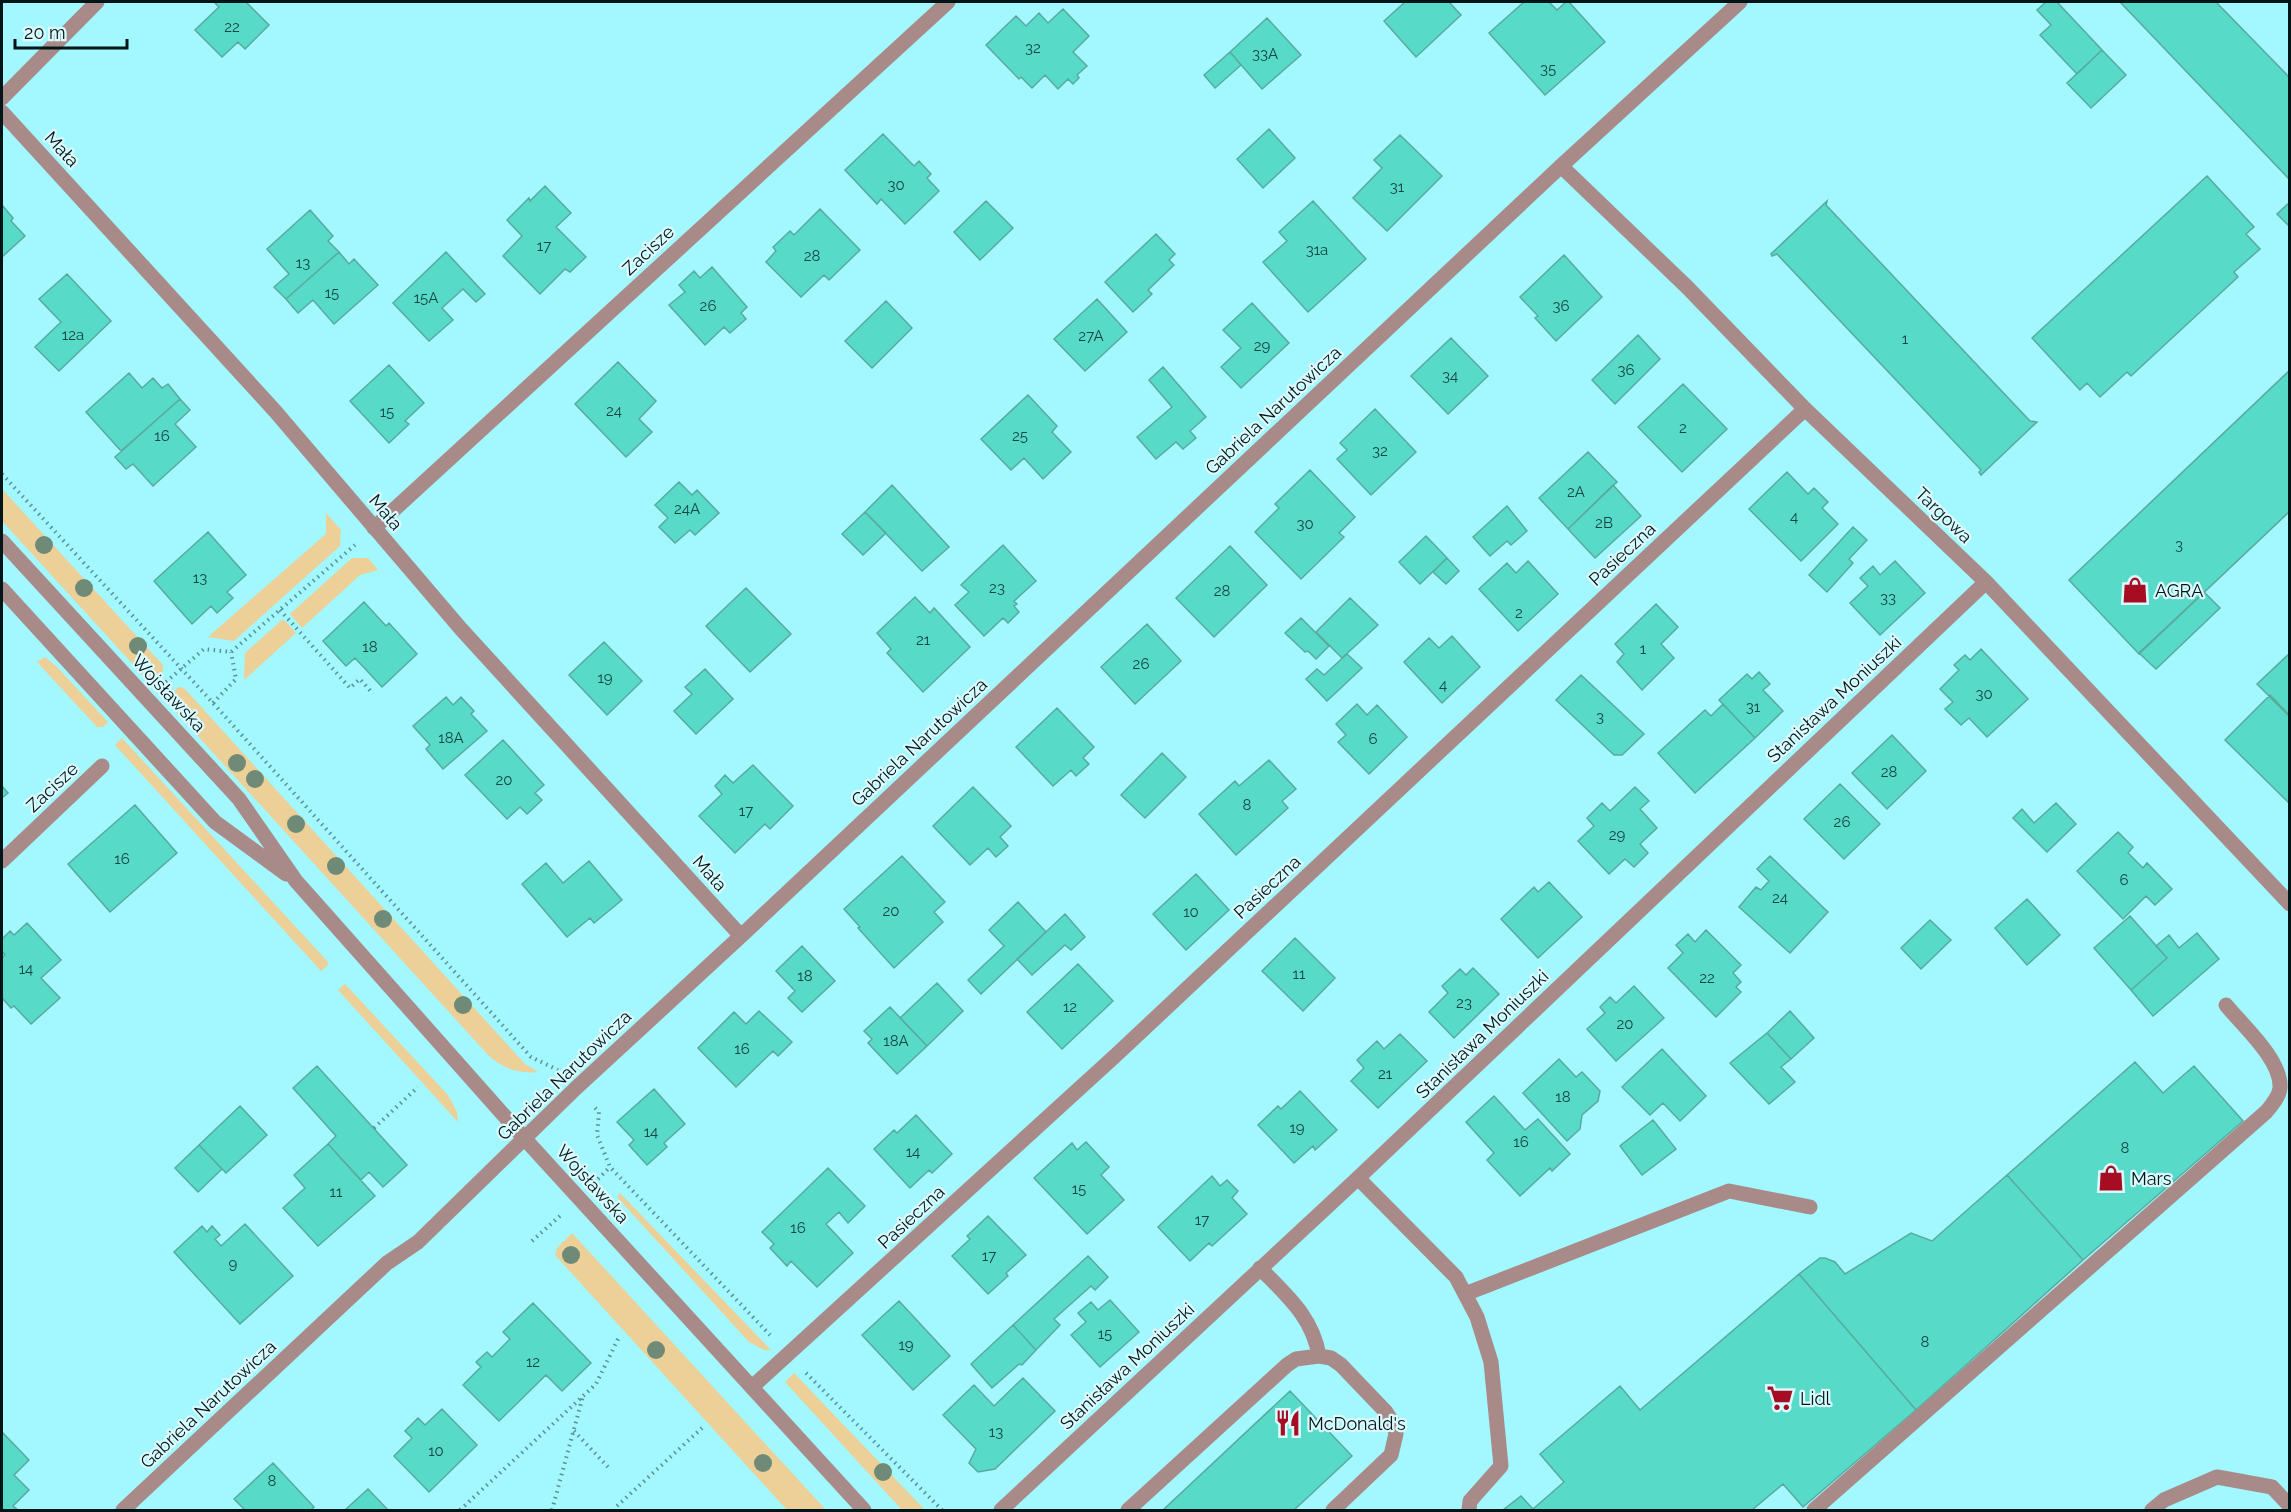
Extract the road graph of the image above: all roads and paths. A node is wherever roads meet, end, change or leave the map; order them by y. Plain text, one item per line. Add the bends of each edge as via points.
1 (97, 2) edge
2 (948, 2) edge
3 (1740, 2) edge
4 (2, 98) edge
5 (2, 112) edge
6 (1561, 166) junction
7 (1805, 409) junction
8 (2, 474) edge
9 (374, 528) junction
10 (2, 541) edge
11 (1986, 582) junction
12 (2, 589) edge
13 (280, 610) junction
14 (231, 652) junction
15 (180, 669) junction
16 (164, 685) dead end
17 (373, 694) dead end
18 (213, 703) junction
19 (102, 766) dead end
20 (2, 861) edge
21 (296, 881) junction
22 (2289, 904) edge
23 (741, 936) junction
24 (2226, 1005) dead end
25 (560, 1071) dead end
26 (418, 1087) dead end
27 (594, 1108) dead end
28 (374, 1128) dead end
29 (524, 1138) junction
30 (1358, 1178) junction
31 (1810, 1207) dead end
32 (1260, 1268) junction
33 (1465, 1294) junction
34 (620, 1337) dead end
35 (789, 1355) junction
36 (1319, 1356) junction
37 (752, 1387) junction
38 (584, 1394) junction
39 (702, 1428) dead end
40 (574, 1431) junction
41 (608, 1467) dead end
42 (618, 1506) dead end
43 (2289, 1506) edge
44 (123, 1510) edge
45 (460, 1510) edge
46 (552, 1510) edge
47 (864, 1510) edge
48 (942, 1510) edge
49 (1001, 1510) edge
50 (1128, 1510) edge
51 (1333, 1510) edge
52 (1469, 1510) edge
53 (1814, 1510) edge
54 (2152, 1510) edge

1 - 4 street
2 - 9 street, Zacisze
3 - 6 street, Gabriela Narutowicza
5 - 9 street, Mała via 275,411
6 - 7 street, Targowa via 1687,287
6 - 23 street, Gabriela Narutowicza
7 - 11 street, Targowa
7 - 35 street, Pasieczna via 1115,1056
8 - 15 path
9 - 13 path
9 - 23 street, Mała
10 - 21 street, Wojsławska via 239,799
11 - 22 street, Targowa
11 - 30 street, Stanisława Moniuszki
12 - 21 street, Wojsławska via 215,822
13 - 14 path
13 - 17 path via 350,688 360,679
14 - 15 path via 204,649
14 - 18 path via 236,679
15 - 16 path
15 - 18 path
18 - 25 path via 531,1058
19 - 20 street, Zacisze
21 - 29 street, Wojsławska
23 - 29 street, Gabriela Narutowicza
24 - 53 street via 2274,1061 2280,1089 2275,1102
26 - 28 path
27 - 35 path via 599,1112 597,1135 610,1167
29 - 37 street, Wojsławska
29 - 44 street, Gabriela Narutowicza via 418,1242 387,1263
30 - 32 street, Stanisława Moniuszki
30 - 33 street via 1456,1277
31 - 33 street via 1729,1191
32 - 36 street via 1306,1318
32 - 49 street, Stanisława Moniuszki
33 - 52 street via 1491,1362 1501,1466 1470,1500
34 - 38 path via 596,1384
35 - 37 street, Pasieczna
35 - 48 path
36 - 50 street via 1296,1359 1287,1365
36 - 51 street via 1341,1365 1386,1412 1396,1434 1391,1455
37 - 47 street, Wojsławska
38 - 40 path
38 - 45 path
39 - 42 path
40 - 41 path
40 - 46 path
43 - 54 street via 2272,1487 2217,1477 2164,1500

